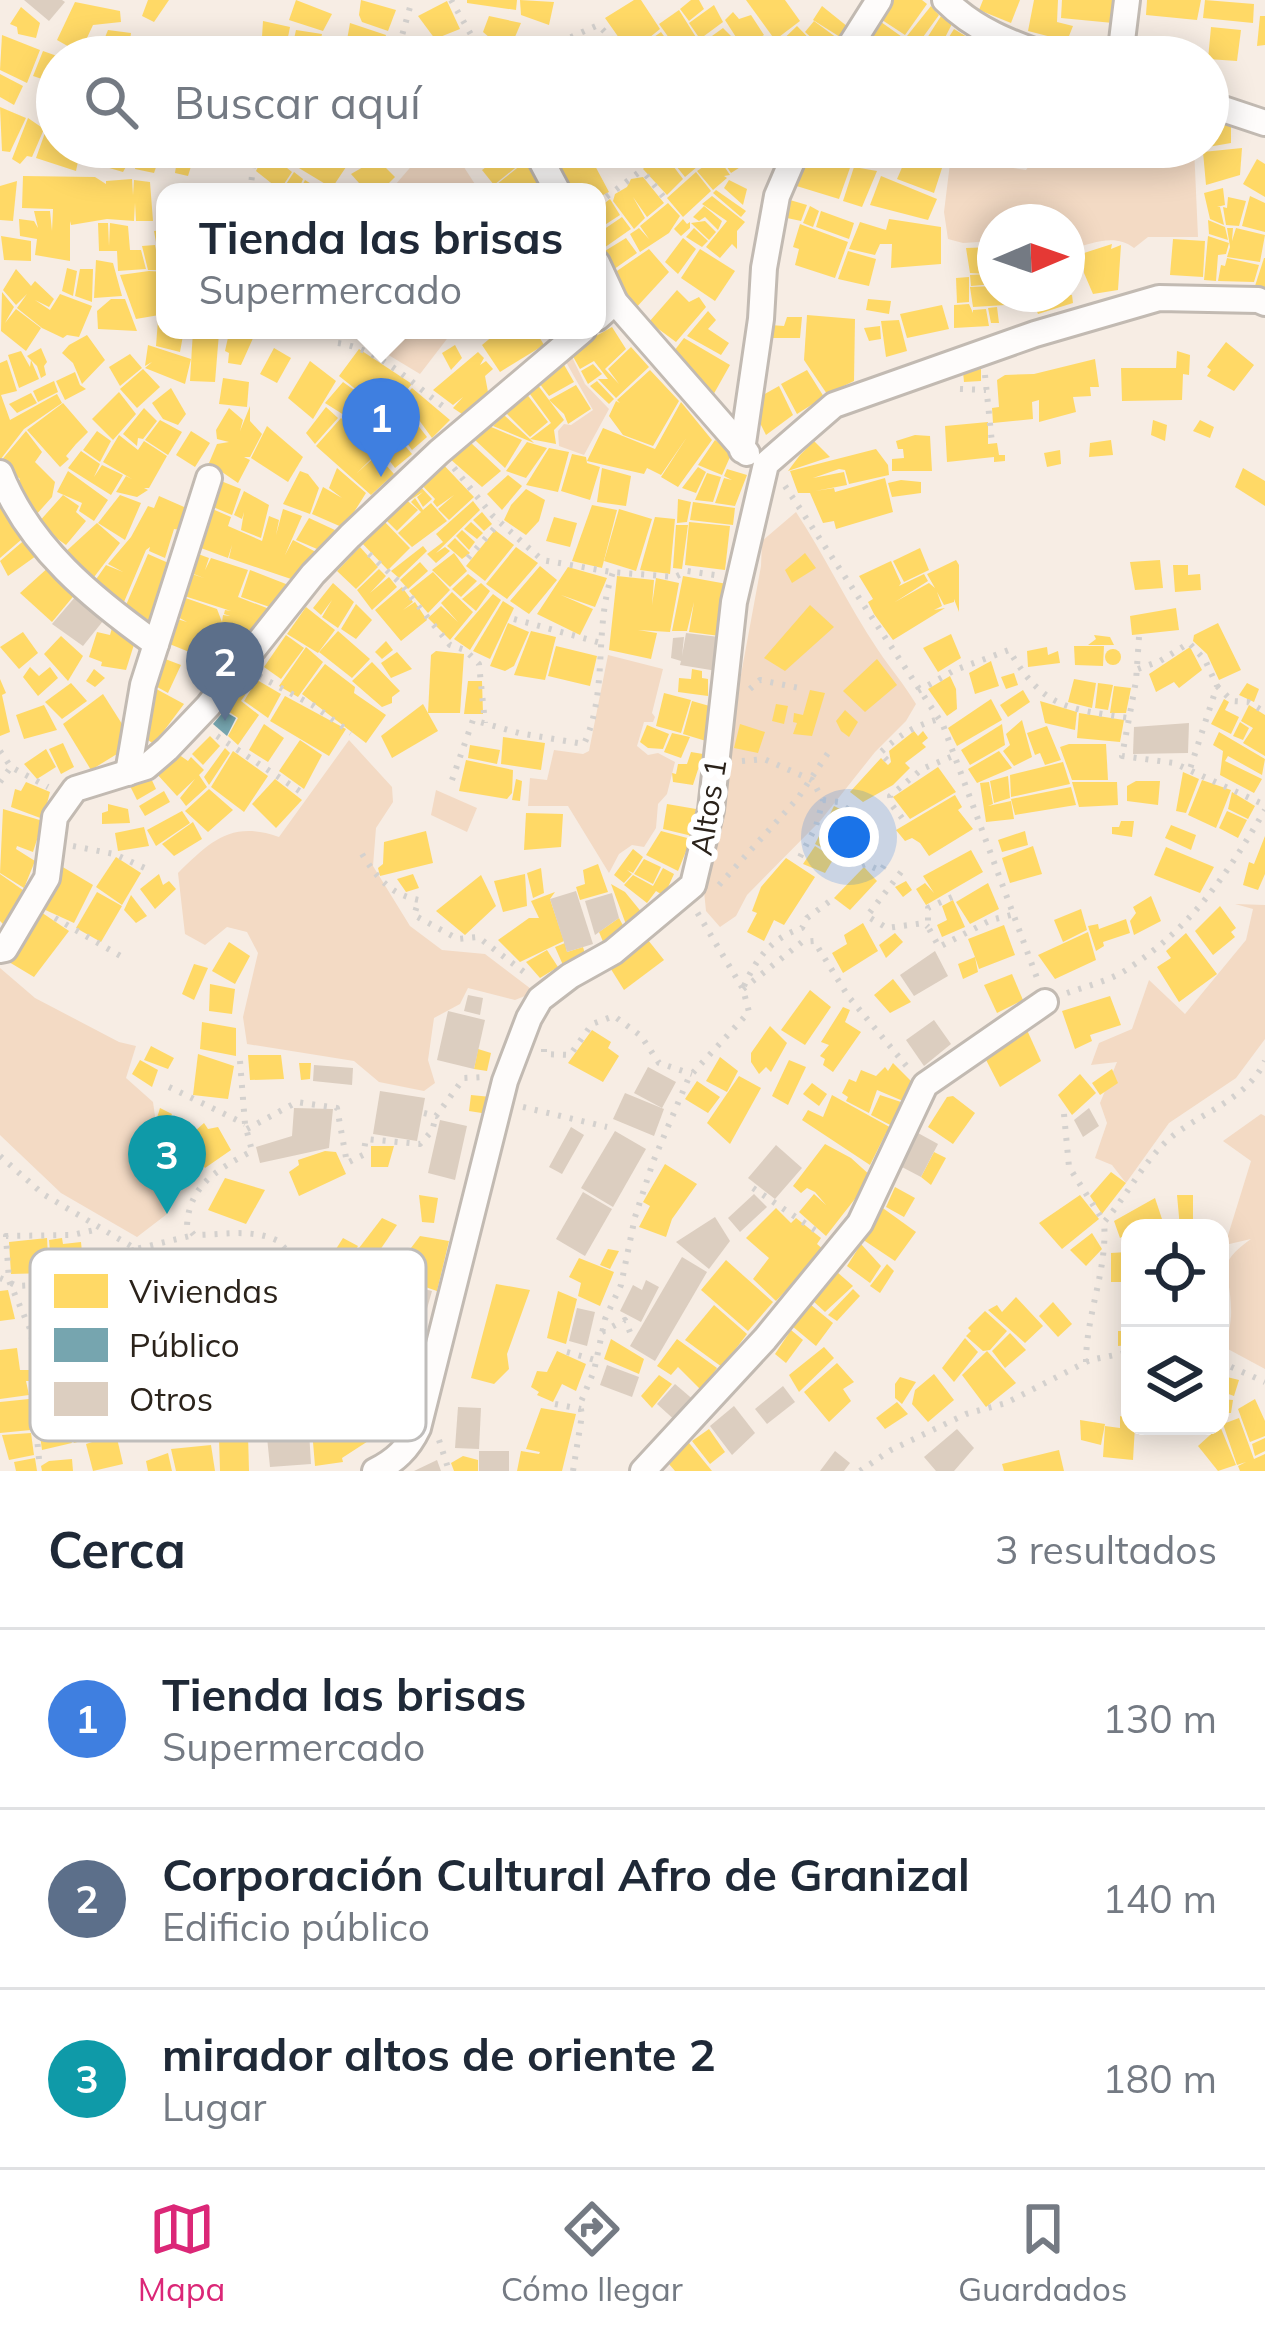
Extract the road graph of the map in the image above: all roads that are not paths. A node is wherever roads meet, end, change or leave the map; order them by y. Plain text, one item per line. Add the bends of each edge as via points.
1 (879, 0) edge
2 (945, 0) edge
3 (1126, 0) edge
4 (857, 36) edge
5 (996, 36) edge
6 (1122, 36) edge
7 (1229, 111) edge
8 (1265, 123) edge
9 (789, 168) edge
10 (1265, 303) edge
11 (606, 310) edge
12 (572, 339) edge
13 (742, 450) junction
14 (766, 464) junction
15 (0, 473) edge
16 (209, 478) dead end
17 (156, 644) junction
18 (128, 773) junction
19 (0, 950) edge
20 (1045, 1002) road end
21 (426, 1391) edge
22 (412, 1441) edge
23 (375, 1471) edge
24 (644, 1471) edge

1 - 4 street
2 - 5 street
3 - 6 street
7 - 8 street
9 - 13 street via 777,196
10 - 14 street via 1159,298 1035,334 835,405
11 - 13 street
12 - 18 street via 350,536 194,721 146,767
13 - 14 street
14 - 21 street, Altos 1 via 739,581 694,891 549,992 530,1018 503,1091
15 - 17 street via 12,503 91,597
16 - 17 street
17 - 18 street
18 - 19 street via 75,789 55,817 47,878
20 - 24 street via 925,1085 860,1223
22 - 23 street, Altos 1

